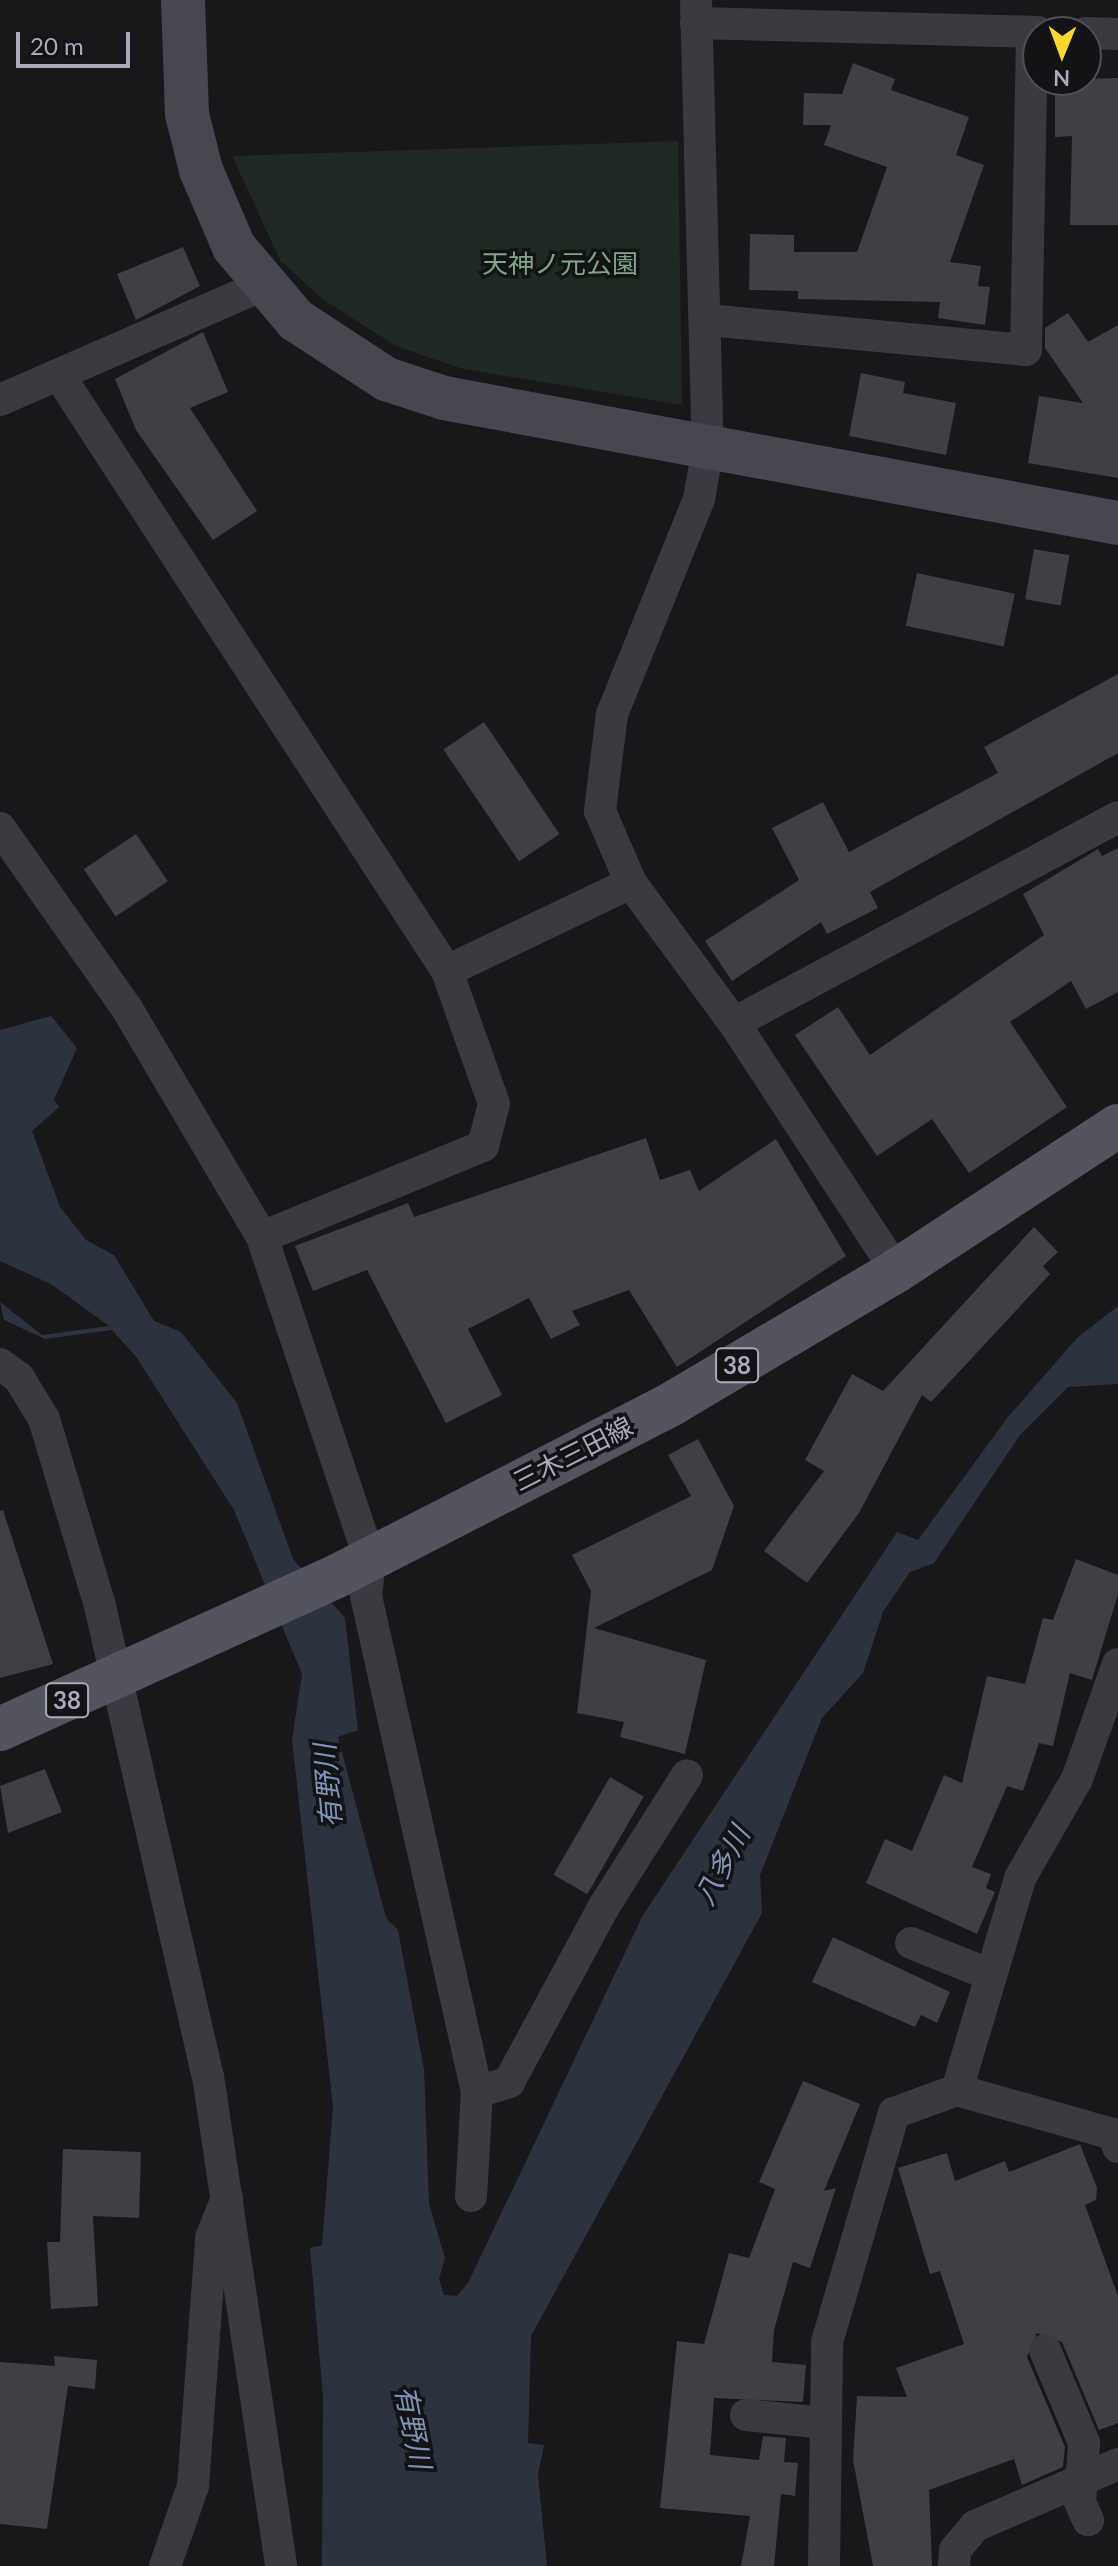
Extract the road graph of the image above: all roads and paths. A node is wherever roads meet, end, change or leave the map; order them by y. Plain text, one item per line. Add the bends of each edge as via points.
1 (183, 0) edge
2 (696, 12) edge
3 (1022, 31) edge
4 (1033, 96) edge
5 (263, 285) junction
6 (708, 320) junction
7 (59, 375) junction
8 (0, 400) edge
9 (708, 449) junction
10 (1118, 523) edge
11 (1118, 817) edge
12 (0, 828) edge
13 (631, 883) junction
14 (447, 971) junction
15 (734, 1023) junction
16 (1118, 1126) edge
17 (262, 1237) junction
18 (896, 1271) junction
19 (0, 1364) edge
20 (355, 1567) junction
21 (1118, 1664) edge
22 (124, 1675) junction
23 (0, 1729) edge
24 (687, 1775) dead end
25 (911, 1943) dead end
26 (988, 1974) junction
27 (957, 2090) junction
28 (477, 2092) junction
29 (1118, 2147) edge
30 (471, 2196) dead end
31 (227, 2198) junction
32 (1045, 2350) dead end
33 (746, 2415) dead end
34 (825, 2423) junction
35 (1118, 2464) edge
36 (1085, 2481) junction
37 (1088, 2520) dead end
38 (165, 2566) edge
39 (281, 2566) edge
40 (824, 2566) edge
41 (954, 2566) edge

1 - 5 street via 187,114 201,170 234,247
2 - 3 street
2 - 6 street
4 - 6 street via 1026,350
5 - 7 street
5 - 9 street via 296,320 386,379 444,398
6 - 9 street
7 - 8 street
7 - 14 street
9 - 10 street
9 - 13 street via 699,499 612,714 600,811
11 - 15 street
12 - 17 street via 126,1007
13 - 14 street
13 - 15 street
14 - 17 street via 494,1104 483,1146
15 - 18 street
16 - 18 main road, 三木三田線 / 38
17 - 20 street
18 - 20 main road, 三木三田線 / 38 via 673,1403
19 - 22 street via 19,1378 44,1419
20 - 22 main road, 三木三田線 / 38
20 - 28 street via 366,1596
21 - 26 street via 1077,1779 1020,1878
22 - 23 main road, 三木三田線 / 38
22 - 31 street via 208,2076
24 - 28 street via 603,1908 509,2082
25 - 26 street
26 - 27 street
27 - 29 street via 1113,2134
27 - 34 street via 894,2113 827,2342
28 - 30 street
31 - 38 street via 211,2238 193,2486
31 - 39 street
32 - 36 street via 1084,2443
33 - 34 street
34 - 40 street
35 - 36 street
36 - 37 street via 1080,2502
36 - 41 street via 975,2526 955,2550

